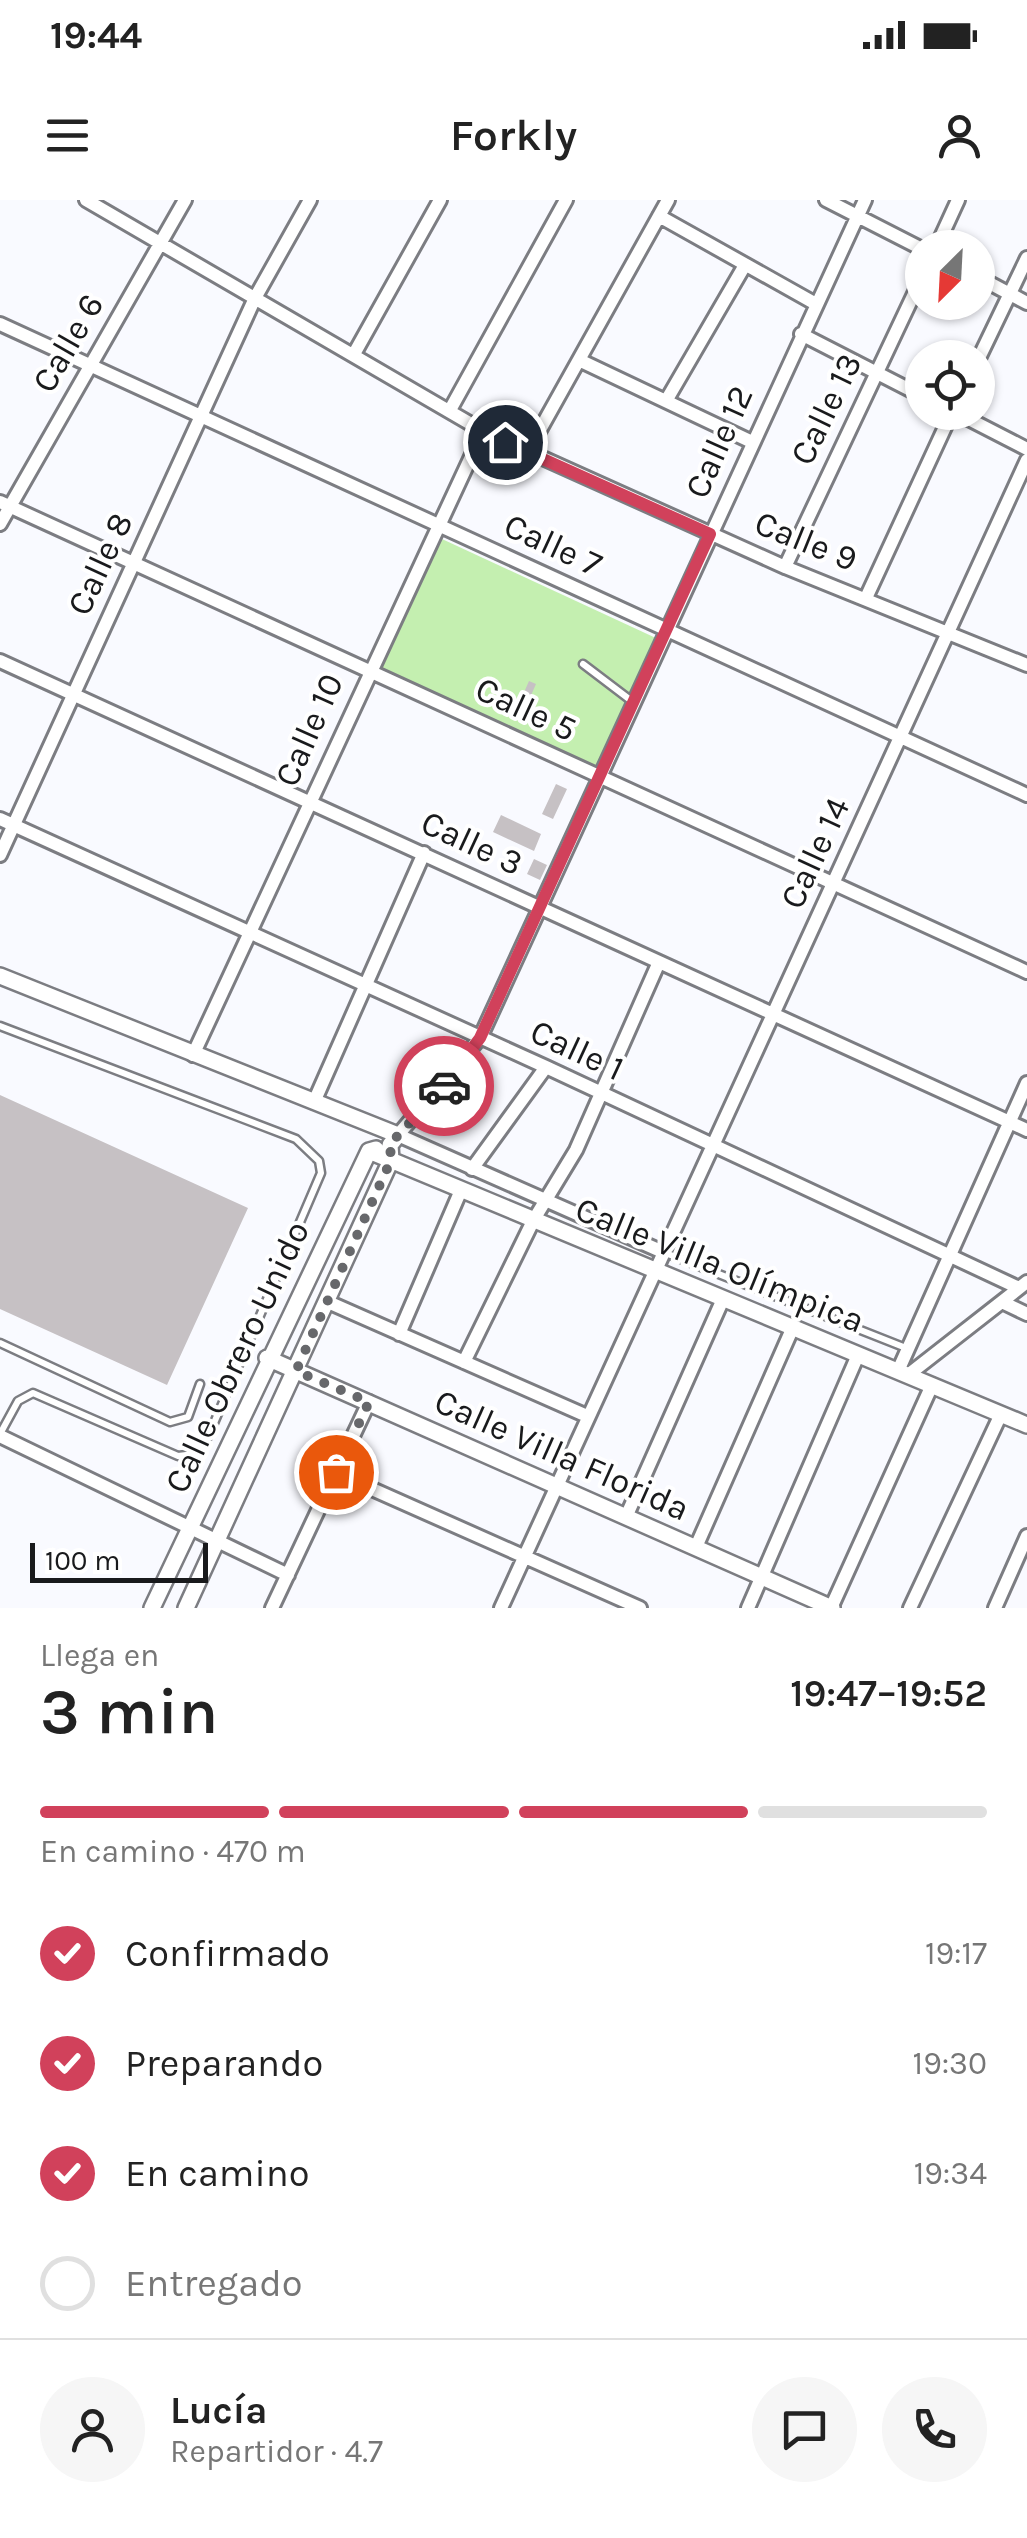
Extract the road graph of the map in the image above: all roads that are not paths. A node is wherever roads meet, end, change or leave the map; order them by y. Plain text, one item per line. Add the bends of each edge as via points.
1 (86, 200) edge
2 (185, 200) edge
3 (310, 200) edge
4 (440, 200) edge
5 (566, 200) edge
6 (668, 200) edge
7 (826, 200) edge
8 (865, 200) edge
9 (958, 200) edge
10 (858, 215) junction
11 (659, 216) junction
12 (944, 230) edge
13 (905, 240) edge
14 (161, 244) junction
15 (1027, 258) edge
16 (746, 265) junction
17 (995, 286) edge
18 (1010, 294) junction
19 (255, 298) junction
20 (1027, 302) edge
21 (816, 304) junction
22 (905, 313) edge
23 (0, 324) edge
24 (801, 334) junction
25 (988, 340) edge
26 (354, 354) junction
27 (579, 360) junction
28 (89, 364) junction
29 (877, 373) junction
30 (905, 387) edge
31 (666, 401) junction
32 (450, 410) junction
33 (201, 416) junction
34 (945, 430) edge
35 (990, 430) edge
36 (483, 431) junction
37 (752, 442) junction
38 (1027, 449) edge
39 (527, 453) junction
40 (1027, 460) edge
41 (5, 504) edge
42 (0, 524) edge
43 (436, 524) junction
44 (710, 534) junction
45 (134, 563) junction
46 (785, 567) junction
47 (866, 598) junction
48 (667, 630) junction
49 (948, 631) junction
50 (0, 661) edge
51 (1026, 662) edge
52 (584, 664) dead end
53 (368, 670) junction
54 (74, 694) junction
55 (634, 702) junction
56 (902, 737) junction
57 (600, 776) junction
58 (1027, 795) edge
59 (309, 802) junction
60 (7, 822) edge
61 (424, 853) junction
62 (0, 856) edge
63 (834, 882) junction
64 (540, 907) junction
65 (250, 932) junction
66 (659, 962) junction
67 (1027, 972) edge
68 (0, 976) edge
69 (365, 984) junction
70 (774, 1015) junction
71 (0, 1026) edge
72 (480, 1038) junction
73 (193, 1055) junction
74 (546, 1066) junction
75 (1027, 1083) edge
76 (602, 1093) junction
77 (314, 1102) junction
78 (1009, 1122) junction
79 (1027, 1130) edge
80 (393, 1147) junction
81 (714, 1148) junction
82 (472, 1169) junction
83 (461, 1190) junction
84 (548, 1202) junction
85 (533, 1221) junction
86 (662, 1252) junction
87 (949, 1255) junction
88 (654, 1270) junction
89 (1023, 1285) edge
90 (723, 1299) junction
91 (328, 1302) junction
92 (1002, 1302) junction
93 (1027, 1314) edge
94 (793, 1327) junction
95 (399, 1334) junction
96 (2, 1345) edge
97 (907, 1348) junction
98 (0, 1355) edge
99 (858, 1355) junction
100 (268, 1358) junction
101 (464, 1362) junction
102 (296, 1371) junction
103 (903, 1373) junction
104 (200, 1384) dead end
105 (932, 1385) junction
106 (369, 1402) junction
107 (1001, 1414) junction
108 (587, 1416) junction
109 (1027, 1425) edge
110 (0, 1435) edge
111 (336, 1472) junction
112 (556, 1486) junction
113 (626, 1517) junction
114 (189, 1529) junction
115 (1027, 1536) edge
116 (216, 1542) junction
117 (696, 1547) junction
118 (525, 1557) junction
119 (288, 1574) junction
120 (762, 1577) junction
121 (152, 1608) edge
122 (186, 1608) edge
123 (272, 1608) edge
124 (502, 1608) edge
125 (640, 1608) edge
126 (748, 1608) edge
127 (831, 1608) edge
128 (910, 1608) edge
129 (995, 1608) edge

1 - 14 street, Calle 9
2 - 14 street, Calle 6
3 - 19 street, Calle 8
4 - 26 street
5 - 32 street
6 - 11 street
7 - 10 street
8 - 10 street, Calle 12
9 - 12 street
10 - 13 street
10 - 21 street, Calle 12
11 - 16 street
11 - 27 street
14 - 19 street, Calle 9
14 - 28 street, Calle 6
15 - 18 street
16 - 21 street
16 - 31 street
17 - 18 street
18 - 20 street
18 - 25 street
19 - 26 street, Calle 9
19 - 33 street, Calle 8
21 - 24 street, Calle 12
22 - 29 street, Calle 13
23 - 28 street, Calle 7
24 - 29 street
24 - 37 street, Calle 12
26 - 32 street, Calle 9
27 - 31 street
27 - 39 street
28 - 33 street, Calle 7
28 - 41 street, Calle 6
29 - 30 street
29 - 46 street, Calle 13
31 - 37 street
32 - 36 street, Calle 9
33 - 43 street, Calle 7
33 - 45 street, Calle 8
34 - 47 street
35 - 38 street
36 - 39 street, Calle 9
36 - 43 street, Calle 10
37 - 44 street, Calle 12
39 - 44 street, Calle 9
40 - 49 street, Calle 14
41 - 42 street, Calle 6
41 - 45 street, Calle 5
43 - 48 street, Calle 7
43 - 53 street, Calle 10
44 - 46 street, Calle 9
44 - 48 street, Calle 12
45 - 53 street, Calle 5
45 - 54 street, Calle 8
46 - 47 street, Calle 9
47 - 49 street, Calle 9
48 - 55 street, Calle 12
48 - 56 street, Calle 7
49 - 51 street, Calle 9
49 - 56 street, Calle 14
50 - 54 street, Calle 3
52 - 55 lane
53 - 57 street, Calle 5
53 - 59 street, Calle 10
54 - 59 street, Calle 3
54 - 60 street, Calle 8
55 - 57 street, Calle 12
56 - 58 street, Calle 7
56 - 63 street, Calle 14
57 - 63 street, Calle 5
57 - 64 street, Calle 12
59 - 61 street, Calle 3
59 - 65 street, Calle 10
60 - 62 street, Calle 8
60 - 65 street, Calle 1
61 - 64 street, Calle 3
61 - 69 street
63 - 67 street, Calle 5
63 - 70 street, Calle 14
64 - 66 street, Calle 3
64 - 72 street, Calle 12
65 - 69 street, Calle 1
65 - 73 street, Calle 10
66 - 70 street, Calle 3
66 - 76 street
68 - 73 street, Calle Villa Olímpica
69 - 72 street, Calle 1
69 - 77 street
70 - 78 street, Calle 3
70 - 81 street, Calle 14
71 - 110 lane via 296,1139 322,1172 196,1454 178,1456 32,1393 18,1401
72 - 74 street, Calle 1
72 - 80 street, Calle Obrero Unido
73 - 77 street, Calle Villa Olímpica
74 - 76 street, Calle 1
74 - 82 street
75 - 78 street
76 - 81 street, Calle 1
76 - 84 street
77 - 80 street, Calle Villa Olímpica
78 - 79 street, Calle 3
78 - 87 street
80 - 82 street
80 - 83 street, Calle Villa Olímpica
80 - 91 street, Calle Obrero Unido
80 - 100 street, Calle Obrero Unido via 369,1152
81 - 86 street, Calle 14
81 - 87 street, Calle 1
82 - 84 street
83 - 85 street, Calle Villa Olímpica
83 - 95 street
84 - 85 street
84 - 86 street
85 - 88 street, Calle Villa Olímpica
85 - 101 street
86 - 88 street, Calle 14
86 - 97 lane
87 - 89 street, Calle 1
87 - 97 street
88 - 90 street, Calle Villa Olímpica
88 - 108 street, Calle 14
89 - 92 street
90 - 94 street, Calle Villa Olímpica
90 - 113 street
91 - 95 street
91 - 102 street, Calle Obrero Unido
92 - 93 street
92 - 103 street
94 - 99 street, Calle Villa Olímpica
94 - 117 street
95 - 101 street
96 - 98 lane
96 - 104 lane via 170,1422 188,1417
97 - 103 street
99 - 103 street, Calle Villa Olímpica
99 - 120 street
100 - 102 street, Calle Villa Florida
100 - 114 street, Calle Obrero Unido
101 - 108 street
102 - 106 street, Calle Villa Florida
102 - 116 street, Calle Obrero Unido
103 - 105 street, Calle Villa Olímpica
105 - 107 street, Calle Villa Olímpica
105 - 127 street
106 - 111 street
106 - 112 street, Calle Villa Florida
107 - 109 street, Calle Villa Olímpica
107 - 128 street
108 - 112 street, Calle 14
110 - 114 street
111 - 118 street
111 - 119 street
112 - 113 street, Calle Villa Florida
112 - 118 street, Calle 14
113 - 117 street, Calle Villa Florida
114 - 116 street
114 - 121 street, Calle Obrero Unido
115 - 129 street
116 - 119 street
116 - 122 street, Calle Obrero Unido
117 - 120 street, Calle Villa Florida
118 - 124 street, Calle 14
118 - 125 street
119 - 123 street
120 - 126 street
120 - 127 street, Calle Villa Florida

